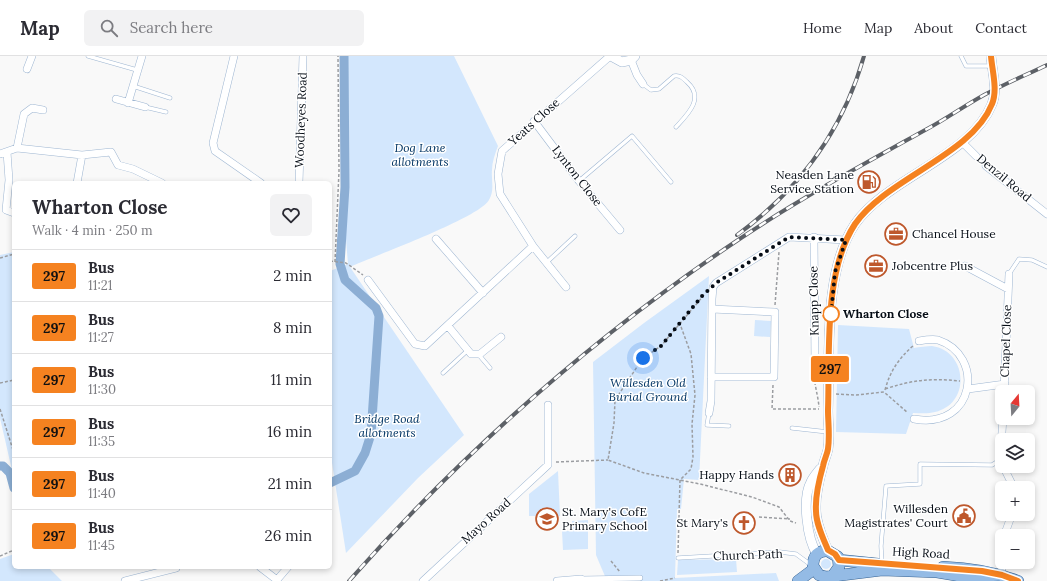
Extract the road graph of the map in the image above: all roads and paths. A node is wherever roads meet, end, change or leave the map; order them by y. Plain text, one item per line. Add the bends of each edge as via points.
1 (32, 56) edge
2 (88, 56) edge
3 (142, 56) edge
4 (234, 56) edge
5 (302, 56) edge
6 (338, 56) edge
7 (610, 56) edge
8 (961, 56) edge
9 (991, 56) edge
10 (633, 58) edge
11 (992, 66) junction
12 (27, 69) dead end
13 (138, 70) junction
14 (643, 84) joint
15 (134, 86) junction
16 (170, 98) dead end
17 (116, 99) dead end
18 (128, 103) junction
19 (145, 107) joint
20 (43, 110) dead end
21 (166, 112) dead end
22 (534, 121) junction
23 (676, 127) dead end
24 (962, 142) junction
25 (17, 148) junction
26 (4, 153) edge
27 (82, 155) junction
28 (976, 156) joint
29 (986, 166) joint
30 (77, 181) edge
31 (158, 181) edge
32 (258, 181) edge
33 (299, 181) edge
34 (579, 181) junction
35 (671, 182) dead end
36 (12, 212) edge
37 (1047, 214) edge
38 (620, 230) dead end
39 (575, 236) dead end
40 (814, 237) junction
41 (436, 239) dead end
42 (846, 240) junction
43 (780, 242) junction
44 (533, 246) junction
45 (12, 255) edge
46 (0, 258) edge
47 (332, 261) edge
48 (335, 262) junction
49 (546, 263) junction
50 (965, 266) dead end
51 (1047, 267) edge
52 (1009, 274) joint
53 (368, 280) joint
54 (566, 287) dead end
55 (713, 287) junction
56 (1008, 289) junction
57 (483, 293) junction
58 (712, 309) junction
59 (775, 312) junction
60 (680, 324) junction
61 (448, 326) junction
62 (501, 337) dead end
63 (920, 341) joint
64 (468, 350) junction
65 (478, 354) junction
66 (815, 364) joint
67 (490, 368) dead end
68 (443, 373) dead end
69 (711, 377) junction
70 (774, 377) junction
71 (12, 380) edge
72 (0, 383) edge
73 (1005, 384) joint
74 (968, 385) junction
75 (885, 390) junction
76 (835, 394) dead end
77 (548, 405) dead end
78 (0, 409) edge
79 (819, 409) junction
80 (828, 410) junction
81 (709, 413) joint
82 (914, 419) joint
83 (729, 426) dead end
84 (792, 428) dead end
85 (828, 432) junction
86 (12, 447) edge
87 (608, 460) junction
88 (548, 462) junction
89 (995, 463) edge
90 (822, 466) junction
91 (680, 480) junction
92 (759, 517) dead end
93 (790, 519) junction
94 (796, 523) dead end
95 (828, 550) junction
96 (12, 551) edge
97 (817, 554) junction
98 (0, 556) edge
99 (678, 558) joint
100 (839, 560) junction
101 (882, 567) junction
102 (814, 568) junction
103 (172, 569) edge
104 (262, 569) edge
105 (286, 569) edge
106 (1002, 569) edge
107 (950, 574) edge
108 (1002, 575) junction
109 (827, 577) edge
110 (640, 578) dead end
111 (675, 578) dead end
112 (581, 580) edge
113 (125, 581) edge
114 (276, 581) edge
115 (423, 581) edge
116 (557, 581) edge
117 (660, 581) edge
118 (798, 581) edge
119 (1018, 581) edge

1 - 12 street
2 - 13 lane
3 - 13 street
4 - 32 street via 214,143 216,151
5 - 33 street, Woodheyes Road
6 - 48 path via 339,171
7 - 10 main road via 622,62
7 - 22 street, Yeats Close
8 - 11 lane via 966,66
9 - 11 main road
10 - 14 street via 637,75
11 - 24 main road via 993,103 983,119
13 - 15 street
14 - 23 lane via 651,90 659,89 674,76 689,83 695,101
15 - 16 lane
15 - 18 street
17 - 18 street
18 - 19 street
19 - 21 lane
20 - 25 street via 32,108 24,114
22 - 34 street, Lynton Close
22 - 44 street, Yeats Close via 502,150 498,174 500,194
24 - 28 street, Denzil Road
24 - 42 main road via 897,185 869,208
25 - 26 street
25 - 27 street
26 - 36 street via 9,180 6,210
27 - 30 street
27 - 31 street via 114,150 118,166 133,169
28 - 29 lane, Denzil Road
29 - 37 street, Denzil Road
34 - 35 lane via 632,136
34 - 38 street, Lynton Close
39 - 49 lane
40 - 42 street
40 - 43 street via 789,237
40 - 66 street, Knapp Close
41 - 57 street
42 - 80 main road via 835,272 829,337
43 - 55 street
43 - 59 path
44 - 49 street, Yeats Close
44 - 57 street
45 - 46 path
47 - 48 path
48 - 53 path via 343,262 359,271
49 - 54 street, Yeats Close
50 - 56 street, Chapel Close
51 - 52 lane via 1032,260 1019,259
52 - 56 street, Chapel Close
53 - 61 street via 415,344 425,346
55 - 58 street
55 - 60 path via 702,296
56 - 73 street, Chapel Close
57 - 61 street
58 - 59 street
58 - 69 street
59 - 70 street
60 - 87 path via 661,346 643,358 615,400
60 - 91 path via 691,354 695,395 691,469
61 - 64 street
62 - 65 street
63 - 74 street via 936,340 954,349 966,367
63 - 75 path via 898,360 888,378
64 - 65 street via 471,354
64 - 68 lane
65 - 67 lane
66 - 79 path via 814,382
69 - 70 street
69 - 81 street
70 - 79 path via 772,408
71 - 72 path
73 - 74 street
74 - 75 path via 936,378 917,380
74 - 82 street via 964,399 957,409 947,416 932,420
75 - 76 path via 856,395
75 - 82 path
77 - 88 street
78 - 86 path
79 - 80 path
80 - 85 main road
81 - 83 lane via 707,425
84 - 85 lane
85 - 90 main road via 828,449
87 - 88 path
87 - 91 path via 644,473
88 - 115 street, Mayo Road
89 - 101 lane via 920,464 920,484 886,486 881,546
90 - 95 main road via 816,512 818,526
90 - 97 main road via 810,482 807,502 808,524 813,548
91 - 93 path via 752,496 780,507
91 - 99 path
92 - 93 path
93 - 94 path via 790,522
95 - 97 main road
95 - 100 main road
96 - 98 path
97 - 102 main road via 813,560
99 - 102 lane, Church Path via 780,552 796,554
100 - 101 main road, High Road
100 - 109 main road via 838,570
101 - 107 main road, High Road
101 - 109 main road, High Road
102 - 109 main road via 819,575
102 - 118 main road
103 - 113 street
104 - 114 street
105 - 114 street
106 - 108 street
107 - 108 main road, High Road via 966,577
108 - 119 main road, High Road
110 - 112 street
111 - 117 path
112 - 116 street

